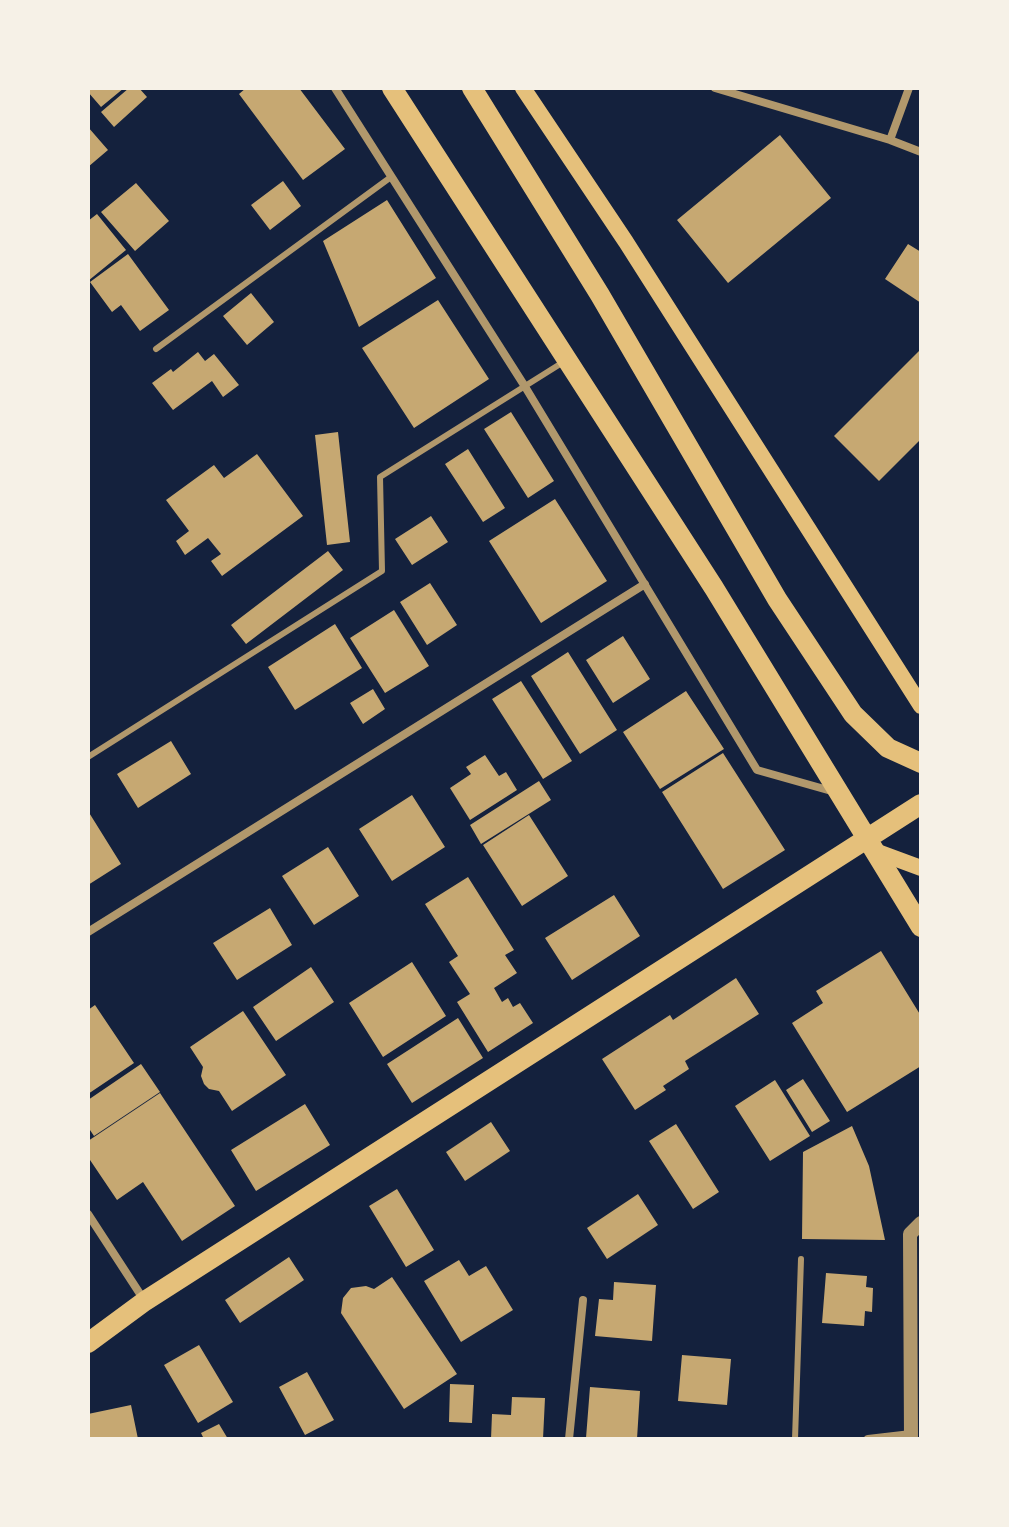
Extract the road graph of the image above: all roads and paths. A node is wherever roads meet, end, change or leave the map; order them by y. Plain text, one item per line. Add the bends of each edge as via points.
1 (335, 88) edge
2 (392, 88) edge
3 (472, 88) edge
4 (523, 88) edge
5 (715, 88) edge
6 (909, 88) edge
7 (890, 140) junction
8 (921, 152) edge
9 (391, 177) junction
10 (156, 349) dead end
11 (568, 359) junction
12 (524, 385) junction
13 (645, 584) junction
14 (921, 706) edge
15 (88, 757) edge
16 (921, 763) edge
17 (840, 794) junction
18 (921, 804) edge
19 (872, 846) junction
20 (921, 868) edge
21 (921, 927) edge
22 (88, 932) edge
23 (88, 1214) edge
24 (921, 1223) edge
25 (801, 1259) dead end
26 (583, 1300) dead end
27 (145, 1301) junction
28 (88, 1343) edge
29 (911, 1436) edge
30 (569, 1439) edge
31 (795, 1439) edge
32 (868, 1439) edge

1 - 9 street
2 - 11 main road
3 - 16 main road via 777,599 853,714 888,748
4 - 14 main road
5 - 7 street
6 - 7 street
7 - 8 street
9 - 10 lane
9 - 12 street
11 - 12 lane
11 - 17 main road
12 - 13 street
12 - 15 lane via 380,477 382,571
13 - 17 street via 757,770
13 - 22 street
17 - 19 main road
18 - 19 main road
19 - 20 main road
19 - 21 main road
19 - 27 main road
23 - 27 street
24 - 29 street via 910,1234
25 - 31 lane
26 - 30 street
27 - 28 main road
29 - 32 street

